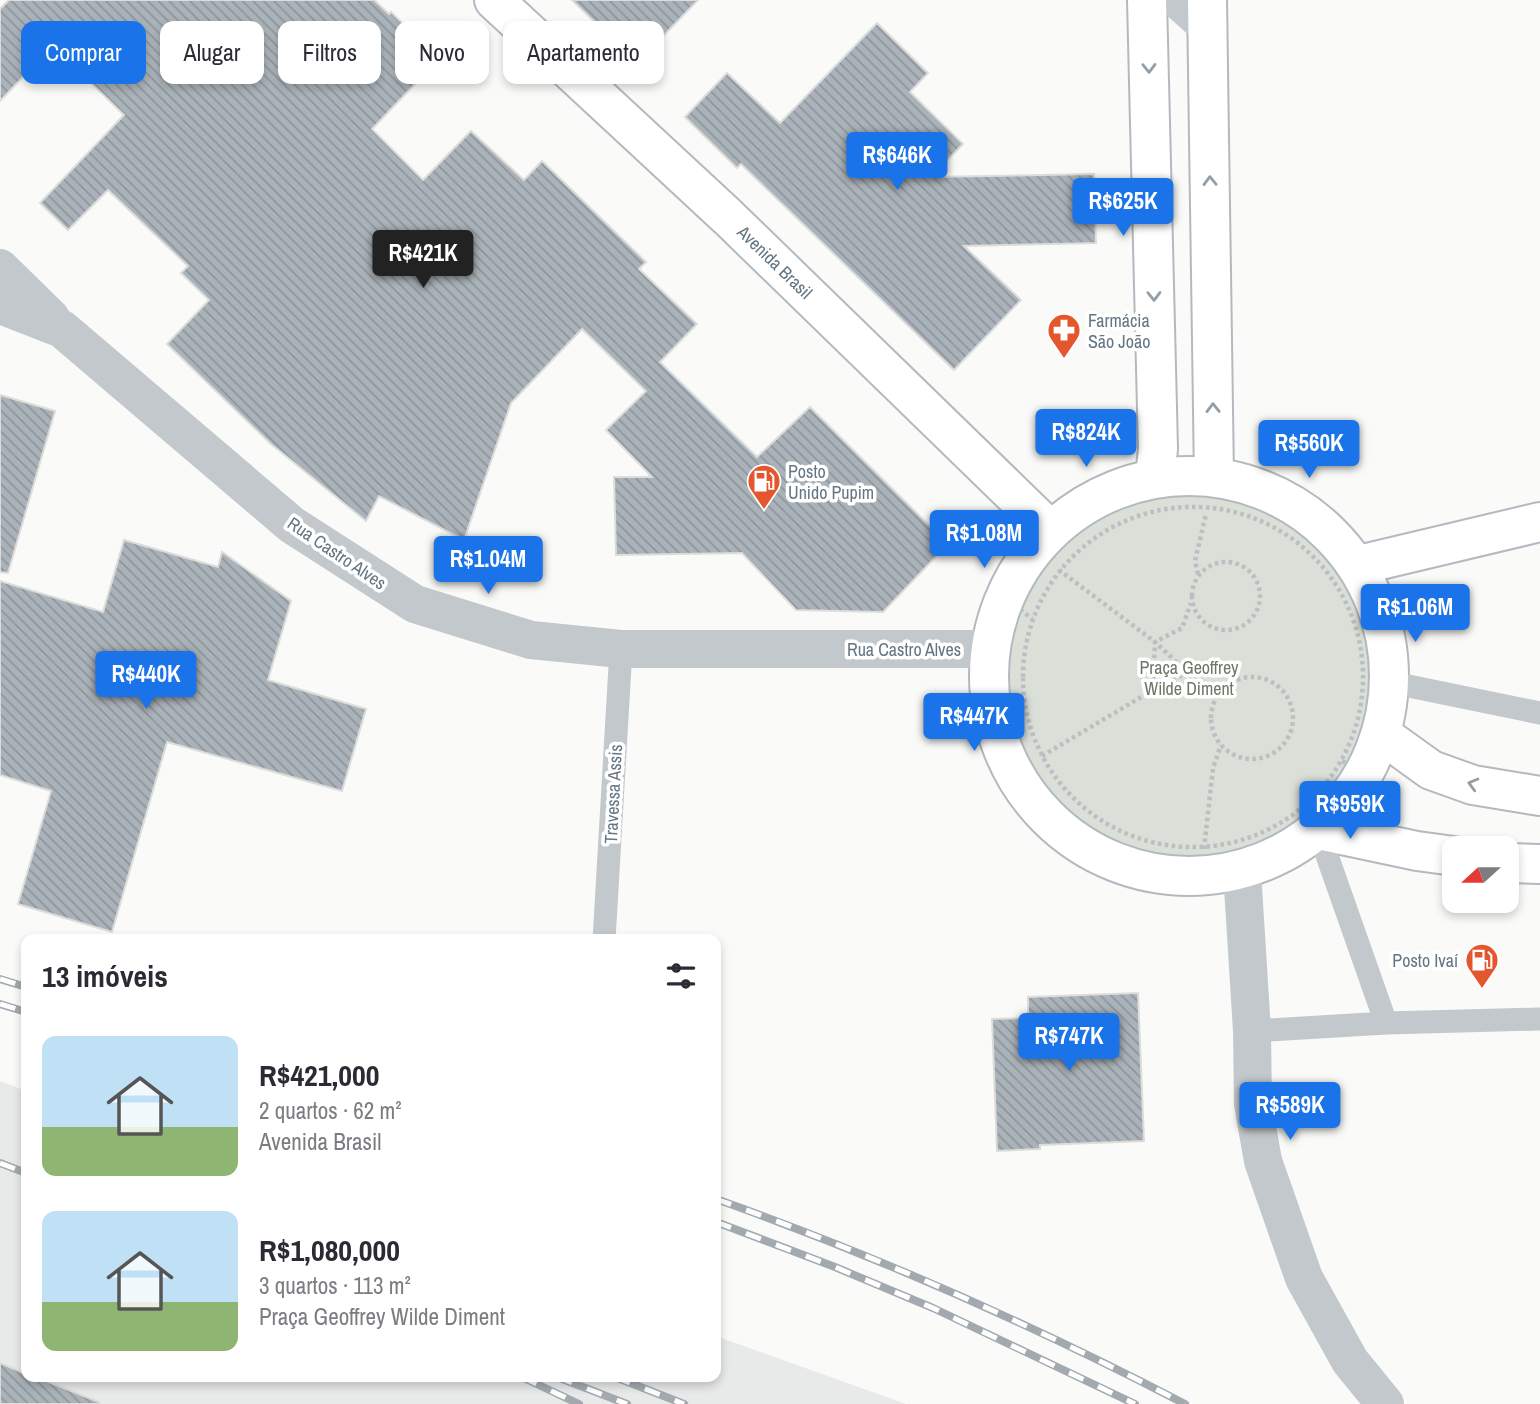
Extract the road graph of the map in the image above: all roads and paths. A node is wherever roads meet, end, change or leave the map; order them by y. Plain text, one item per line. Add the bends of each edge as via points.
1 (494, 0) edge
2 (1147, 0) edge
3 (1178, 0) edge
4 (1207, 14) edge
5 (0, 268) edge
6 (0, 305) edge
7 (62, 329) junction
8 (1155, 477) junction
9 (1211, 491) junction
10 (1540, 522) edge
11 (1051, 530) junction
12 (1359, 565) junction
13 (1059, 570) junction
14 (1198, 575) junction
15 (1192, 602) junction
16 (1018, 608) junction
17 (1155, 642) junction
18 (621, 649) junction
19 (989, 649) junction
20 (1187, 672) junction
21 (1389, 682) junction
22 (1153, 690) junction
23 (1215, 699) junction
24 (1540, 713) edge
25 (1381, 734) junction
26 (1221, 745) junction
27 (1042, 756) junction
28 (1354, 767) junction
29 (1540, 796) edge
30 (1318, 830) junction
31 (1204, 849) junction
32 (1442, 854) edge
33 (1519, 863) edge
34 (1540, 864) edge
35 (1242, 871) junction
36 (604, 934) edge
37 (1540, 1020) edge
38 (1386, 1023) junction
39 (1252, 1031) junction
40 (1385, 1404) edge

1 - 11 main road, Avenida Brasil via 729,218
2 -> 8 main road via 1158,435
3 - 4 street
9 -> 4 main road
5 - 7 street
6 - 7 street, Rua Castro Alves
7 - 18 street, Rua Castro Alves via 292,525 415,604 531,640
8 - 9 main road
8 - 11 main road via 1099,495
9 - 12 main road via 1259,488 1300,509
9 - 13 path via 1125,519 1089,540
9 - 14 path via 1195,561
9 - 28 path via 1297,541 1331,576 1353,619 1363,667
10 - 12 main road
11 - 16 main road via 1024,561
12 - 21 main road via 1384,630
13 - 16 path via 1044,593
13 - 17 path
14 - 15 path
14 - 15 path via 1218,562 1241,565 1257,580 1259,603 1247,623 1226,630 1204,622
15 - 17 path via 1182,628
16 - 19 main road
16 - 27 path via 1026,712
17 - 20 path
17 - 22 path
18 - 19 street, Rua Castro Alves
18 - 36 lane, Travessa Assis
19 - 35 main road via 992,715 1015,777 1051,825 1113,863 1177,877
20 - 22 path
20 - 23 path
21 - 24 lane
21 - 25 main road
22 - 27 path
23 - 26 path via 1211,723
23 - 26 path via 1234,680 1262,678 1284,693 1293,720 1282,745 1259,759 1245,759
25 - 28 main road
29 -> 25 main road via 1473,785 1431,770
26 - 31 path via 1213,768
27 - 31 path via 1070,796 1109,826 1156,844
28 - 30 main road via 1345,803
28 - 31 path via 1284,822 1246,841
30 - 32 main road
30 - 35 main road via 1282,855
30 - 38 lane
33 - 34 main road
35 - 39 street
37 - 38 lane
38 - 39 lane
39 - 40 street via 1253,1104 1263,1161 1300,1267 1350,1361

